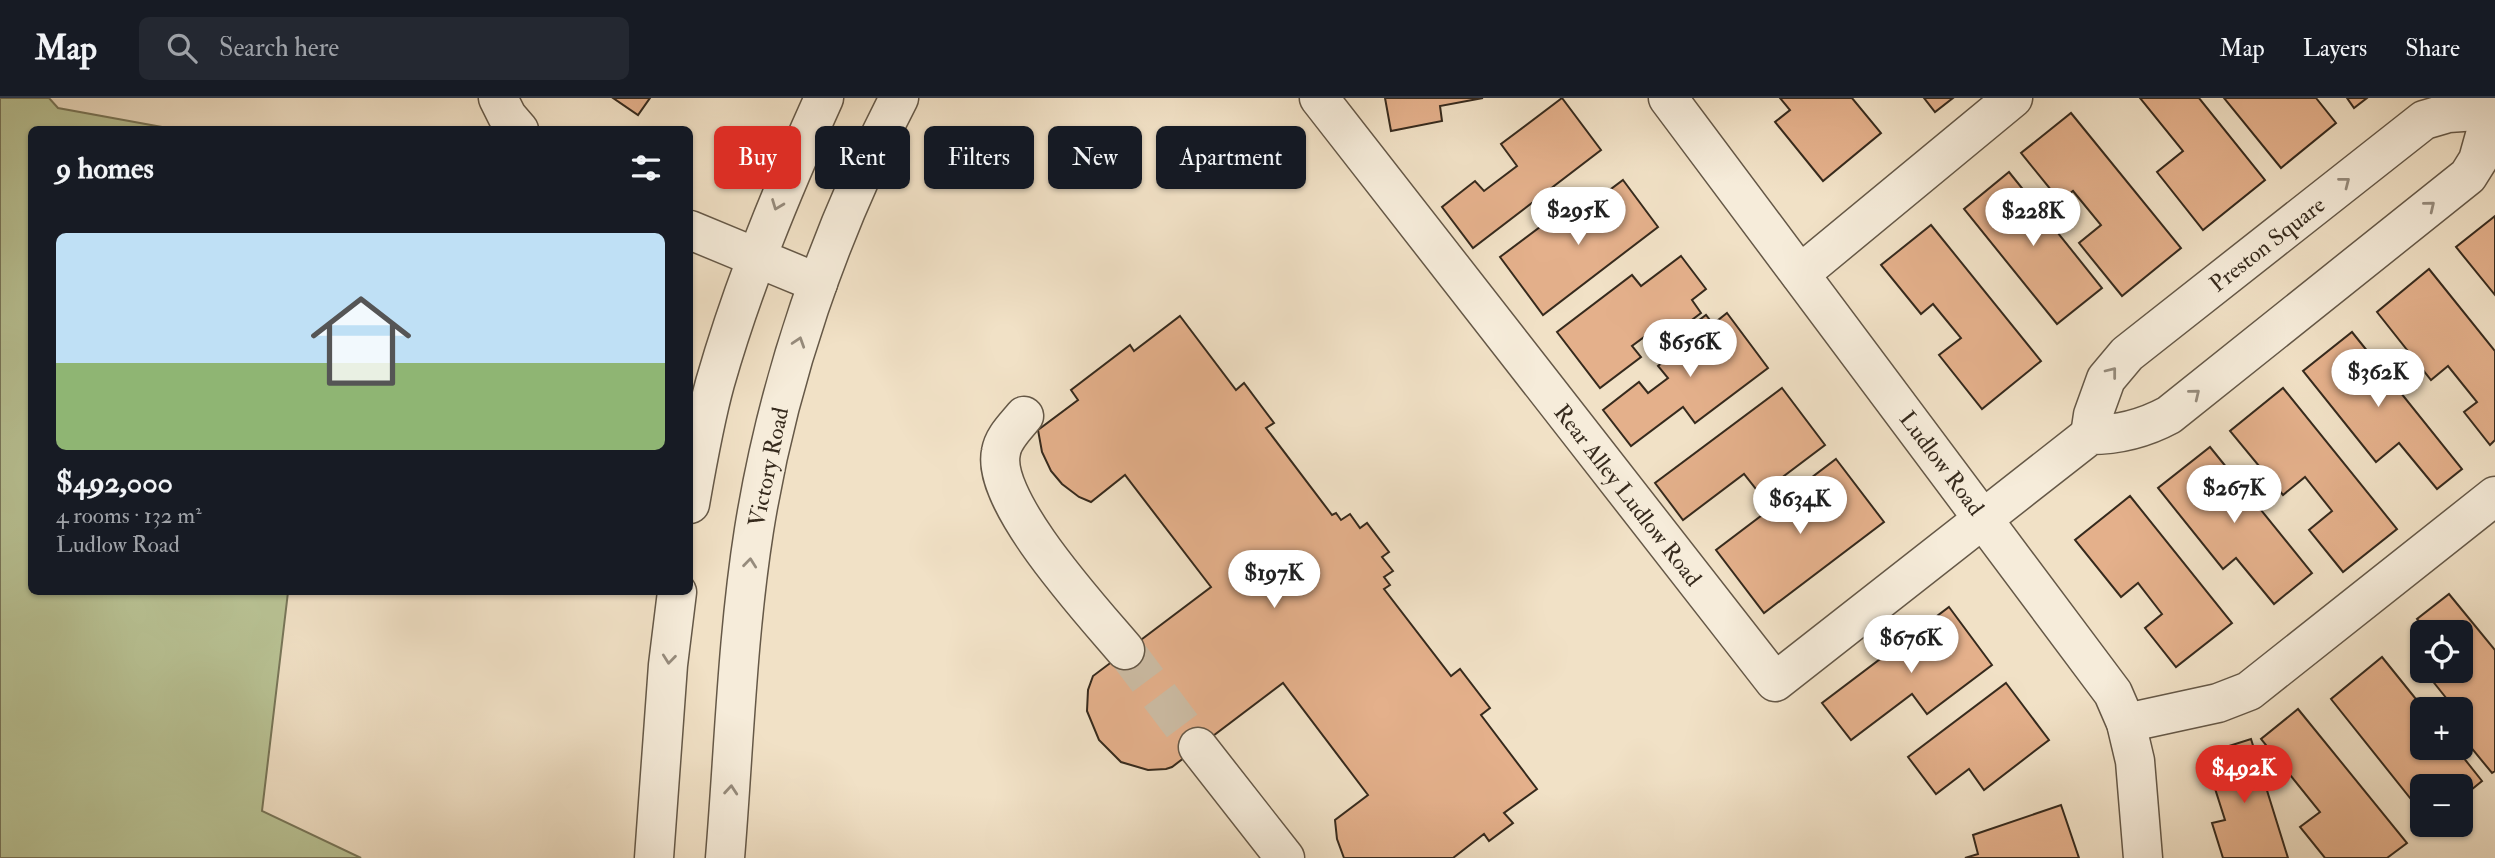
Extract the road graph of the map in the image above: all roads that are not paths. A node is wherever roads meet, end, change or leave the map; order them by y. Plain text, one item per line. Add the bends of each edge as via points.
1 (498, 98) edge
2 (824, 98) edge
3 (899, 98) edge
4 (1319, 98) edge
5 (1668, 98) edge
6 (2013, 98) edge
7 (2493, 109) edge
8 (516, 126) edge
9 (693, 231) edge
10 (757, 258) junction
11 (1800, 274) junction
12 (818, 282) junction
13 (1024, 416) dead end
14 (2090, 435) junction
15 (693, 489) edge
16 (2495, 496) edge
17 (1983, 518) junction
18 (677, 595) edge
19 (1125, 650) tunnel mouth
20 (2126, 723) junction
21 (1198, 747) tunnel mouth
22 (654, 858) edge
23 (725, 858) edge
24 (1285, 858) edge
25 (2143, 858) edge

1 - 8 street
2 -> 10 street
3 - 12 street, Victory Road via 847,206
4 - 17 street, Rear Alley Ludlow Road via 1775,682
5 - 11 street, Ludlow Road
6 - 11 street
14 -> 7 street, Preston Square via 2146,427 2168,415 2468,176 2478,160
14 -> 7 street, Preston Square via 2106,379 2127,354 2424,120
9 - 10 street
10 - 12 street
10 - 15 street via 714,386
11 - 17 street, Ludlow Road
23 -> 12 street, Victory Road via 754,531 789,373
13 - 19 street via 1000,453 1015,509
14 - 17 street
16 - 20 street via 2249,691 2218,703
17 - 20 street, Ludlow Road via 2113,693
18 -> 22 street
20 - 25 street, Ludlow Road
21 - 24 street

